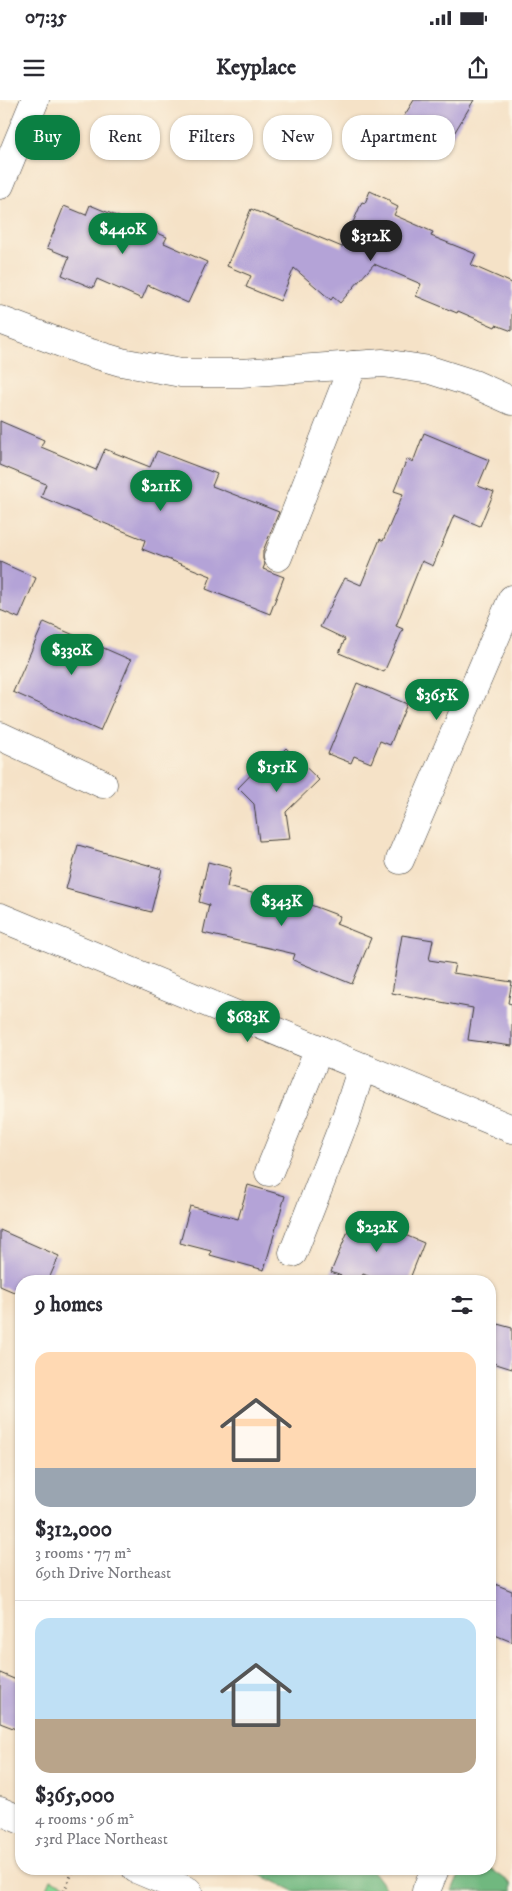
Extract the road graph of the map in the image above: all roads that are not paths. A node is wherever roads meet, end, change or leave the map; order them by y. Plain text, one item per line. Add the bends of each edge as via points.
1 (36, 100) edge
2 (0, 185) edge
3 (0, 320) edge
4 (353, 365) junction
5 (512, 401) edge
6 (278, 557) dead end
7 (512, 599) edge
8 (0, 736) edge
9 (103, 784) dead end
10 (400, 860) dead end
11 (0, 917) edge
12 (319, 1049) junction
13 (362, 1067) junction
14 (512, 1129) edge
15 (269, 1172) dead end
16 (293, 1253) dead end
17 (0, 1811) edge
18 (15, 1817) edge
19 (150, 1875) edge
20 (433, 1875) edge
21 (188, 1891) edge
22 (426, 1891) edge

1 - 2 street
3 - 4 street via 77,350 181,373 241,373
4 - 5 street via 383,363 430,370
4 - 6 street
7 - 10 street
8 - 9 street
11 - 12 street
12 - 13 street
12 - 15 street
13 - 14 street
13 - 16 street
17 - 18 street
19 - 21 street
20 - 22 street

